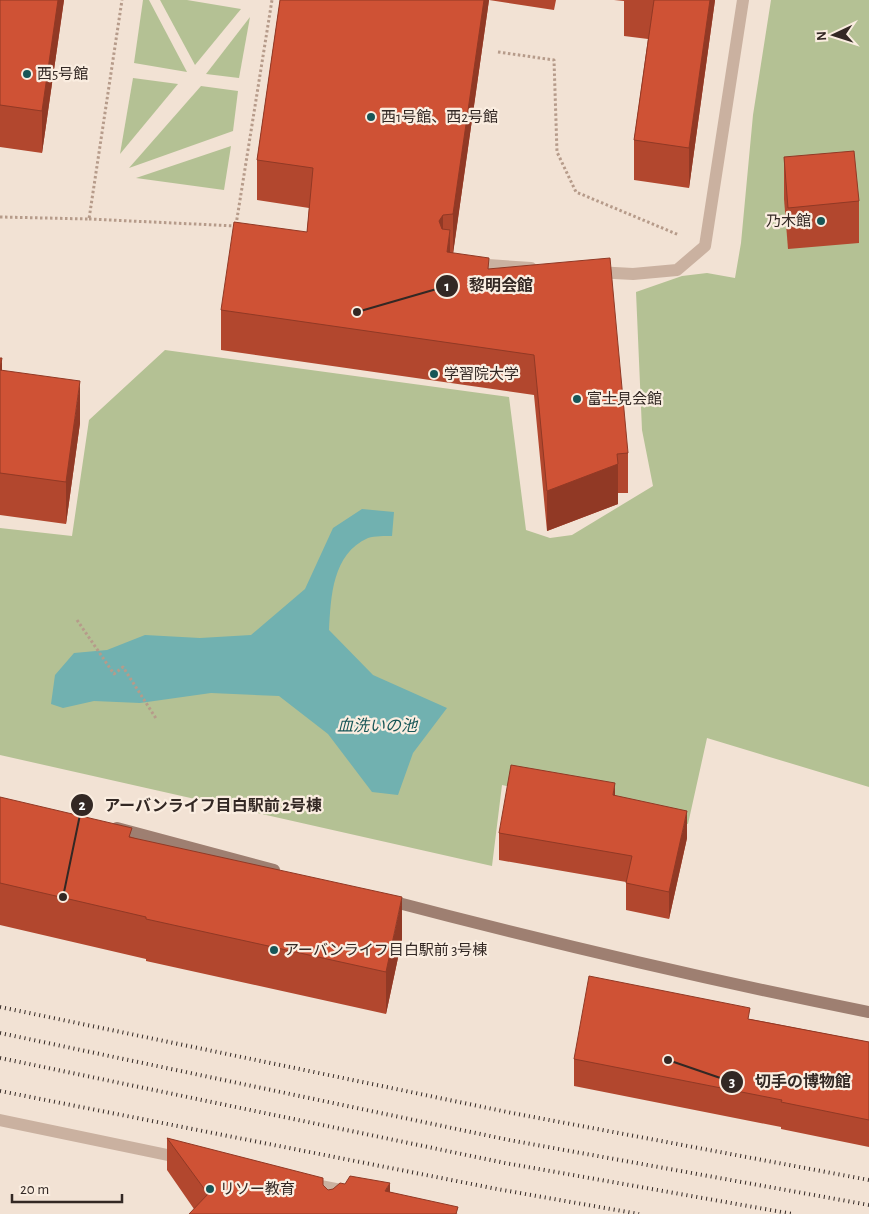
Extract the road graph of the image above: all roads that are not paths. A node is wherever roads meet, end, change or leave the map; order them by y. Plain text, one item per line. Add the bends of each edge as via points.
1 (743, 0) edge
2 (457, 263) edge
3 (545, 268) edge
4 (584, 271) edge
5 (107, 825) edge
6 (289, 874) edge
7 (375, 896) edge
8 (869, 1012) edge
9 (0, 1120) edge
10 (200, 1161) edge
11 (293, 1180) edge
12 (349, 1191) junction
13 (367, 1195) edge
14 (336, 1206) edge

1 - 4 street via 705,246 677,270 633,274
2 - 3 street
5 - 6 street
7 - 8 street via 722,983
9 - 10 street
11 - 12 street
12 - 13 street
12 - 14 street

